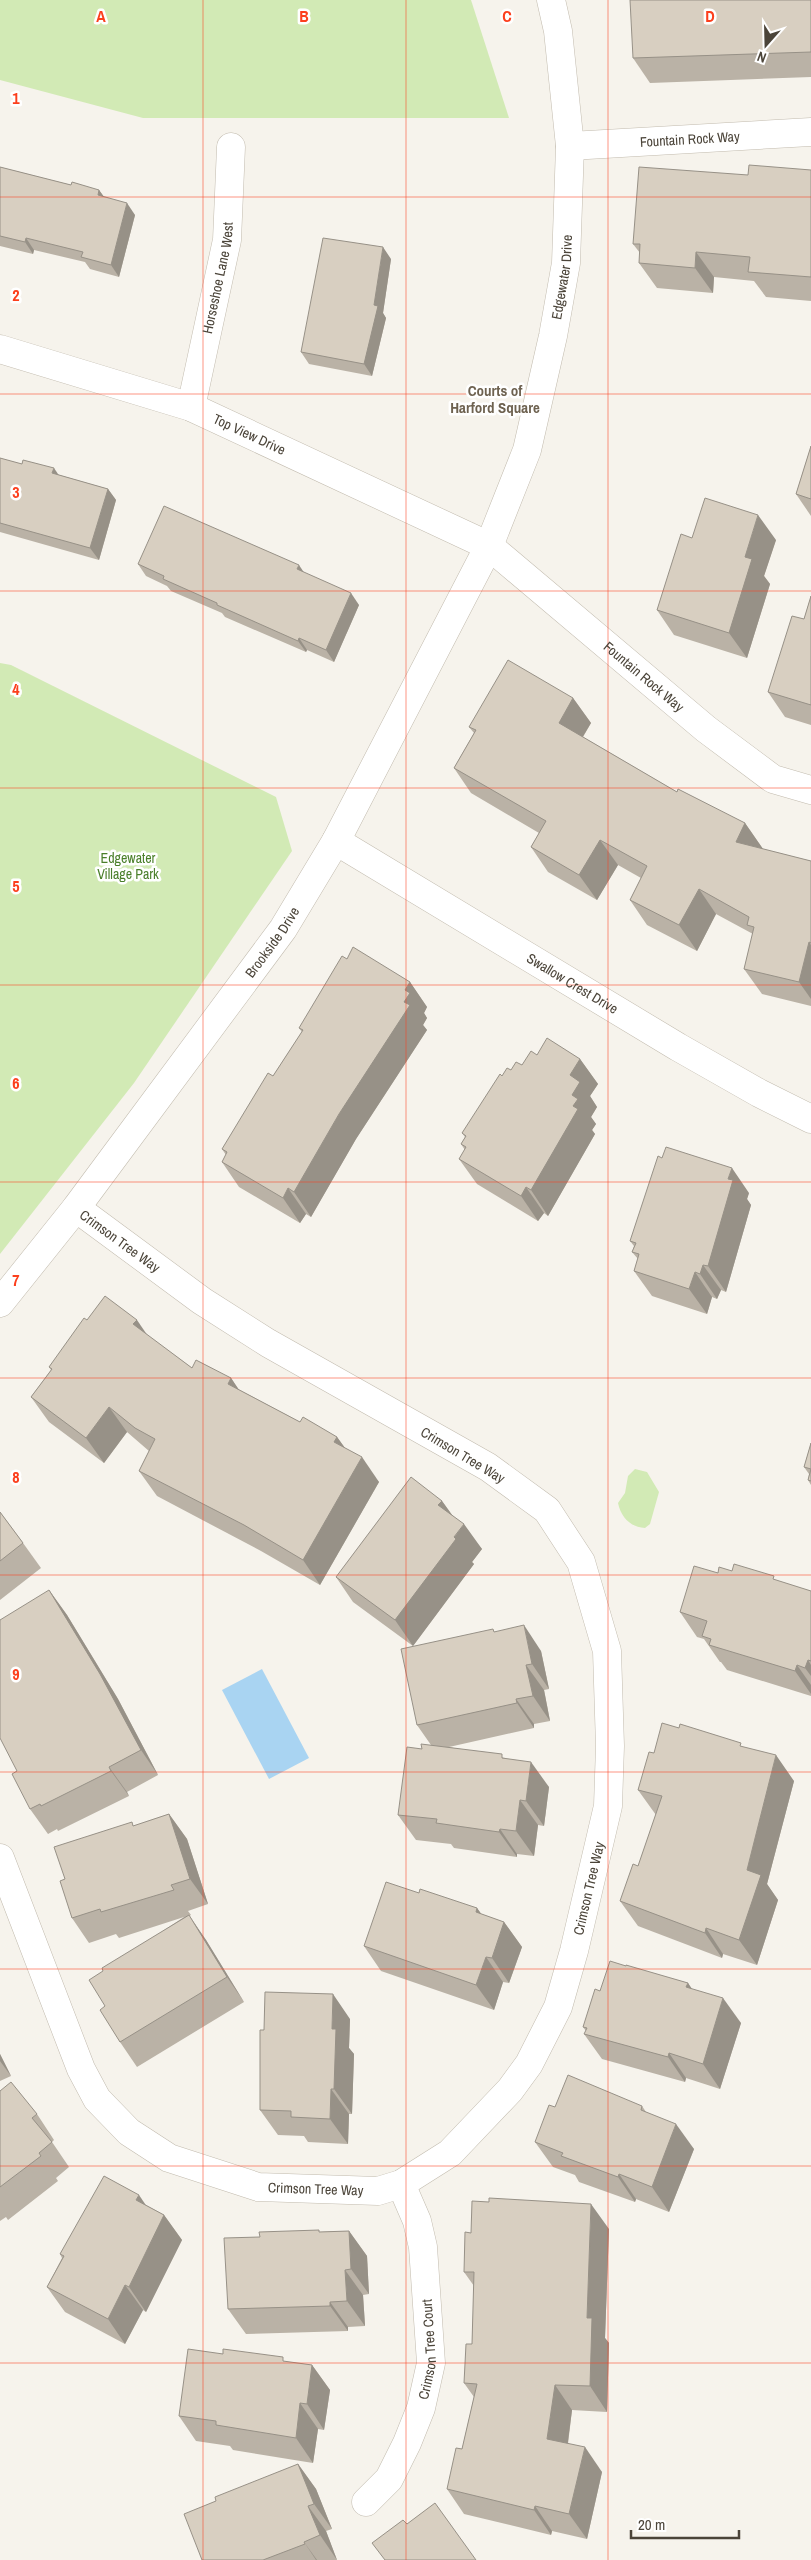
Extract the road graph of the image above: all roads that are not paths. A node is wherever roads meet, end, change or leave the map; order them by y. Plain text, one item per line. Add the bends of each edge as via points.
1 (551, 0) edge
2 (811, 132) edge
3 (570, 146) junction
4 (231, 147) dead end
5 (0, 349) edge
6 (191, 407) junction
7 (489, 546) junction
8 (811, 790) edge
9 (336, 842) junction
10 (811, 1120) edge
11 (76, 1208) junction
12 (0, 1303) edge
13 (0, 1858) edge
14 (400, 2184) junction
15 (366, 2502) dead end

1 - 3 street, Edgewater Drive via 558,31
2 - 3 street, Fountain Rock Way
3 - 7 street, Edgewater Drive via 566,263 553,336 527,450
4 - 6 street, Horseshoe Lane West via 227,240
5 - 6 street, Top View Drive
6 - 7 street, Top View Drive
7 - 8 street, Fountain Rock Way via 706,729 773,779
7 - 9 street, Brookside Drive
9 - 10 street, Swallow Crest Drive via 678,1047
9 - 11 street, Brookside Drive via 283,929
11 - 12 street, Brookside Drive
11 - 14 street, Crimson Tree Way via 202,1301 268,1344 488,1467 547,1510 581,1562 607,1650 608,1806 558,2007 529,2064 510,2090 450,2153
13 - 14 street, Crimson Tree Way via 81,2069 97,2099 129,2132 169,2158 258,2187 378,2191
14 - 15 street, Crimson Tree Court via 417,2222 423,2246 431,2363 421,2408 407,2443 389,2479

